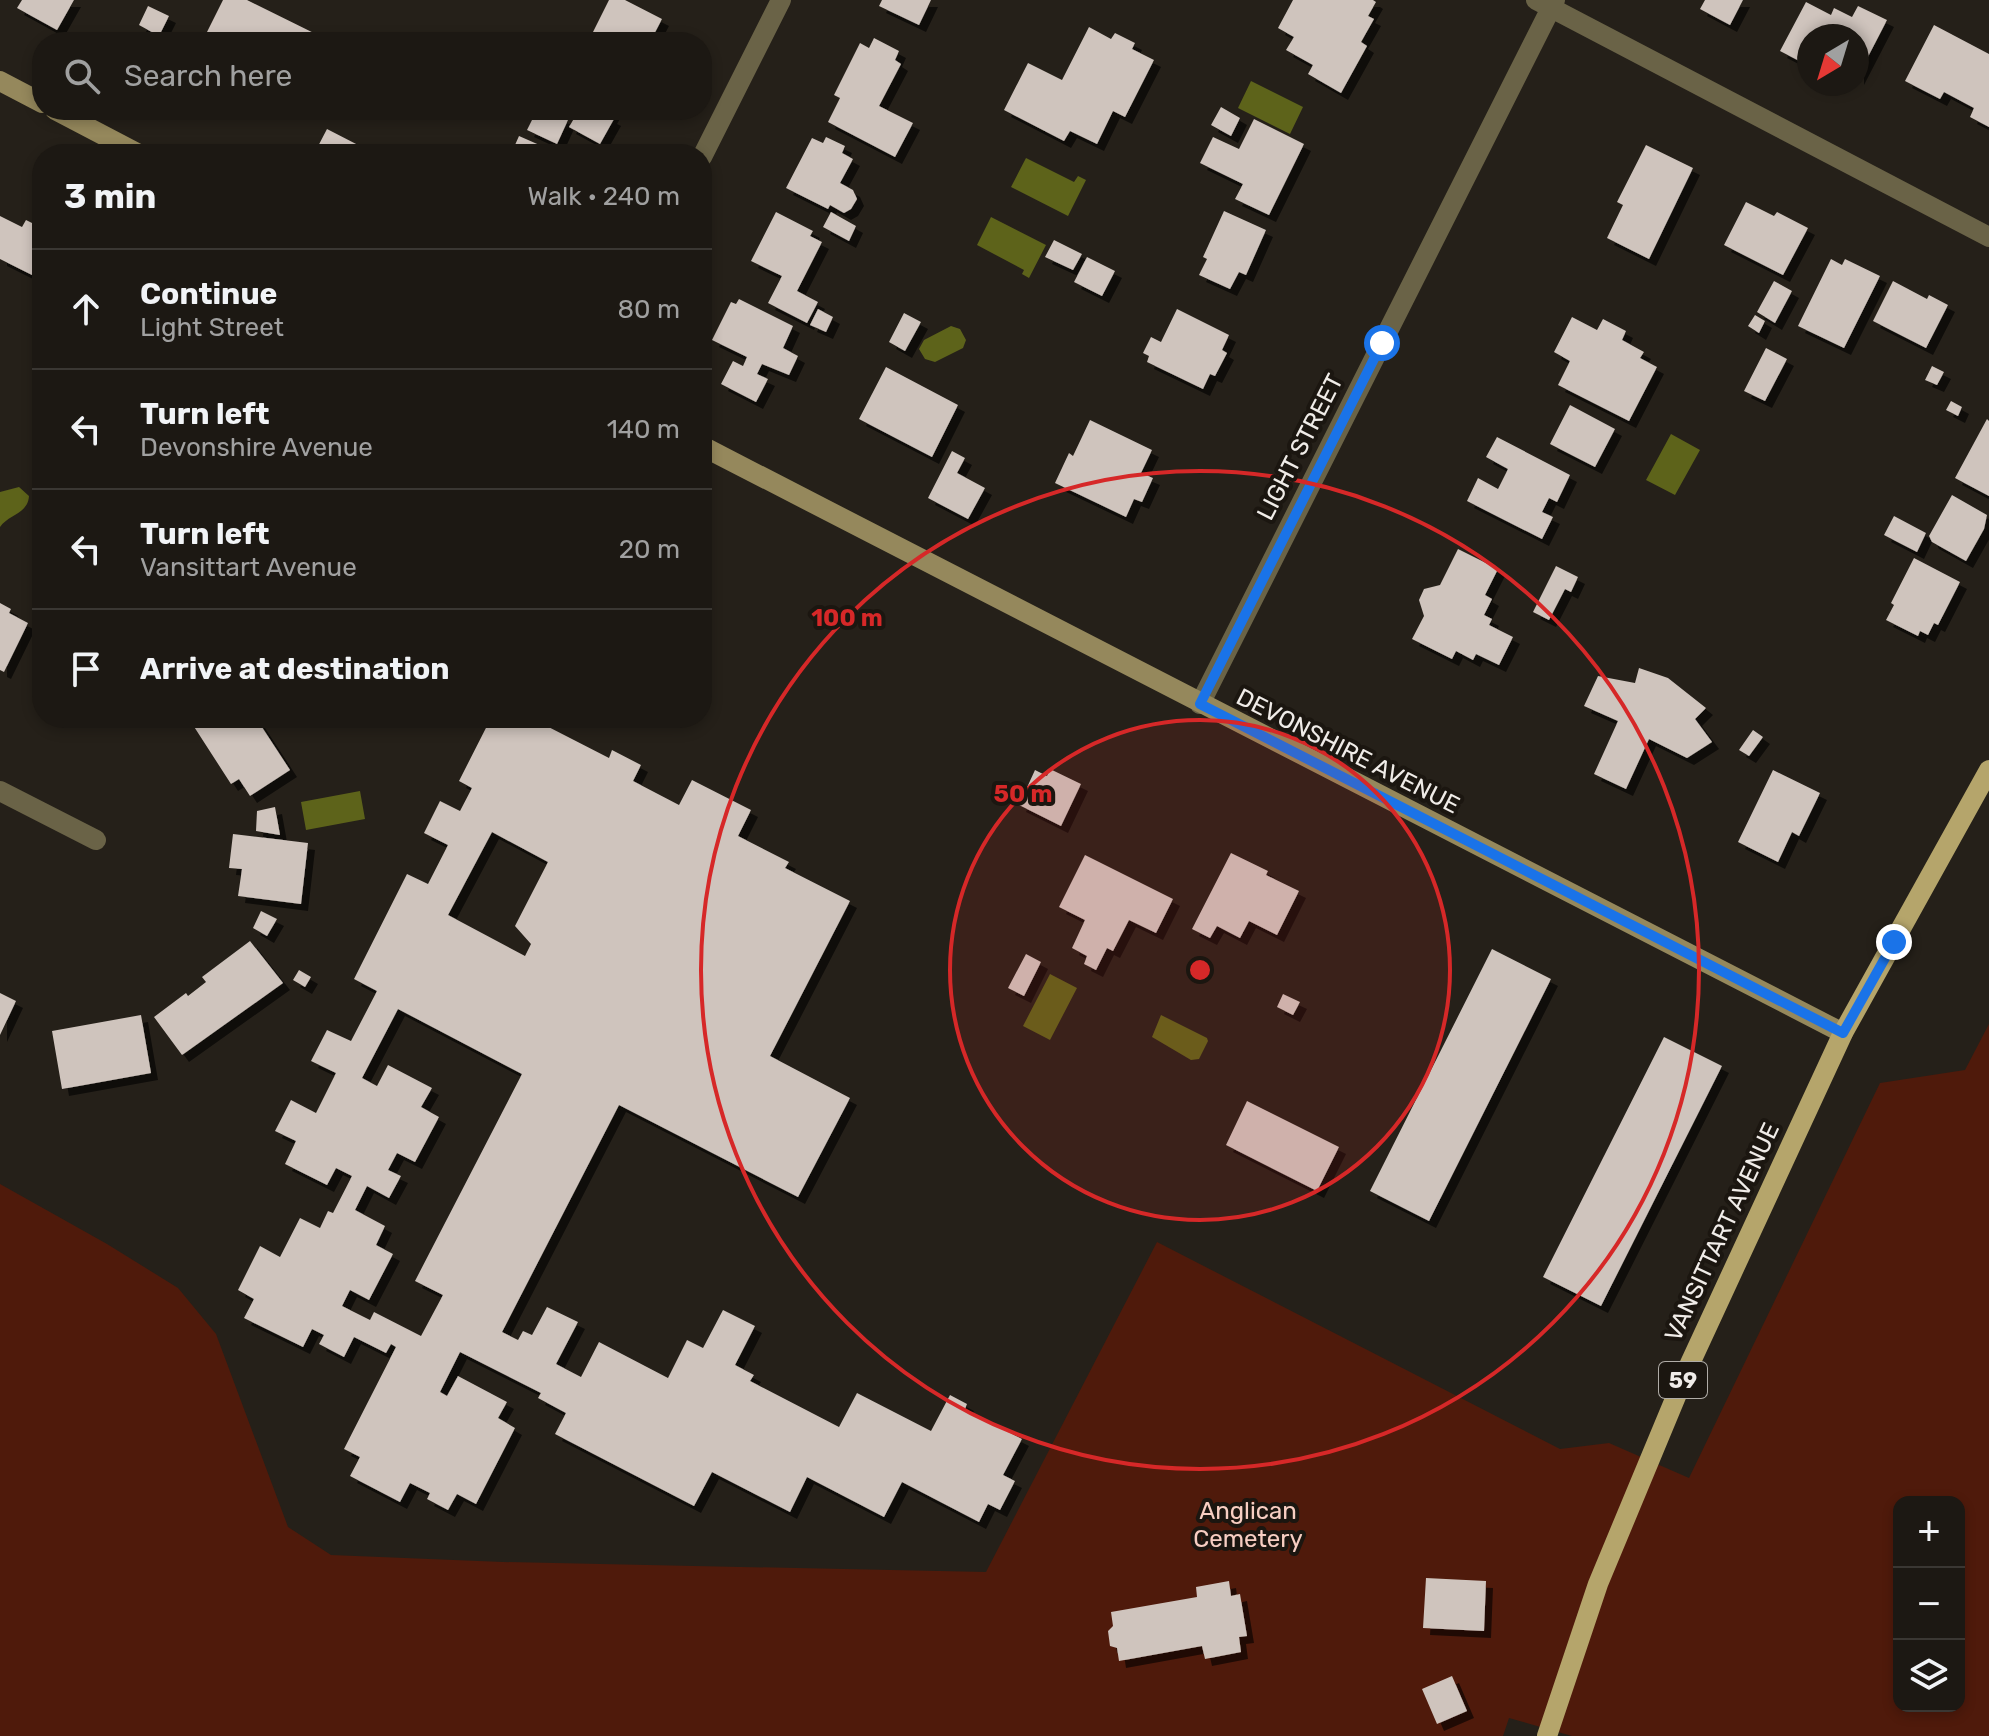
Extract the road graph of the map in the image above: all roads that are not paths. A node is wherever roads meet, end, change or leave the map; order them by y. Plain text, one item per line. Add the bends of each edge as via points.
1 (781, 0) edge
2 (1547, 3) edge
3 (0, 81) edge
4 (32, 98) edge
5 (74, 120) edge
6 (120, 144) edge
7 (709, 144) edge
8 (1989, 237) edge
9 (712, 451) edge
10 (1200, 704) junction
11 (1989, 770) edge
12 (0, 791) edge
13 (96, 840) dead end
14 (1843, 1033) junction
15 (1547, 1736) edge

1 - 7 street
2 - 8 street
2 - 10 street, LIGHT STREET
3 - 4 main road
5 - 6 main road
9 - 10 main road, DEVONSHIRE AVENUE
10 - 14 main road, DEVONSHIRE AVENUE
11 - 14 main road, VANSITTART AVENUE / 59
12 - 13 street
14 - 15 main road, VANSITTART AVENUE / 59 via 1647,1464 1598,1584

